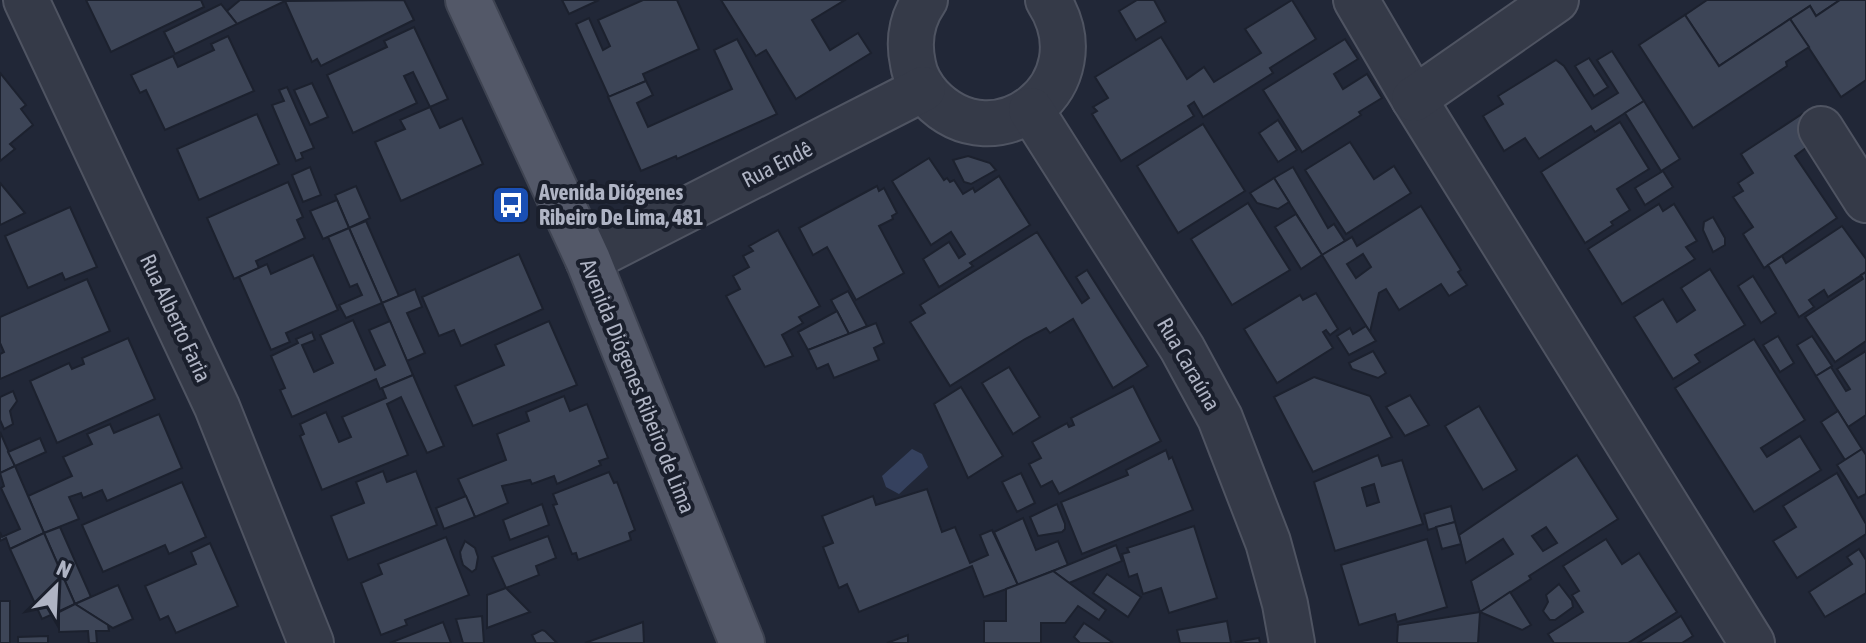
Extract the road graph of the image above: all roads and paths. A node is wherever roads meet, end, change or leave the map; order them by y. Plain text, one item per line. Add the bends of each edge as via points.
1 (26, 0) edge
2 (468, 0) edge
3 (925, 0) edge
4 (1356, 0) edge
5 (1556, 0) edge
6 (1063, 5) edge
7 (923, 89) junction
8 (1414, 99) junction
9 (1031, 110) junction
10 (1821, 129) dead end
11 (1866, 200) edge
12 (588, 260) junction
13 (311, 643) edge
14 (742, 643) edge
15 (1292, 643) edge
16 (1752, 643) edge

1 - 13 street, Rua Alberto Faria via 217,407
2 - 12 main road, Avenida Diógenes Ribeiro de Lima
3 - 7 street via 911,29 910,50
4 - 8 street
5 - 8 street
6 - 9 street via 1064,57 1058,77
7 - 9 street via 962,119 1009,120
7 - 12 street, Rua Endê
8 - 16 street
9 - 15 street, Rua Caraúna via 1182,348 1220,418 1268,542
10 - 11 street
12 - 14 main road, Avenida Diógenes Ribeiro de Lima

